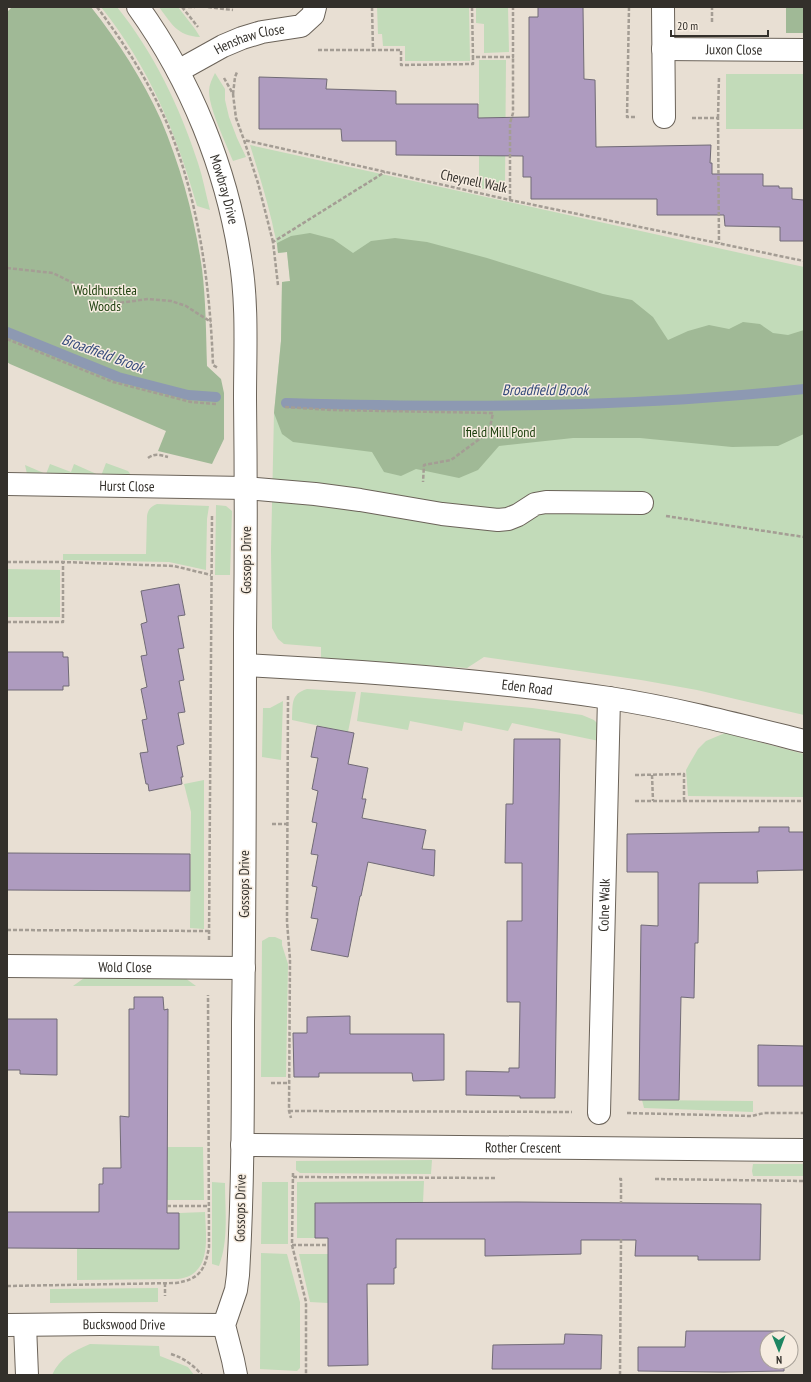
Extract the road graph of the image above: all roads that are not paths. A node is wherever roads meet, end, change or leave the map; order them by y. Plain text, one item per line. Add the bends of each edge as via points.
1 (138, 7) edge
2 (316, 7) edge
3 (663, 7) edge
4 (663, 49) junction
5 (804, 50) edge
6 (178, 71) junction
7 (664, 117) dead end
8 (245, 383) joint
9 (8, 484) edge
10 (246, 488) junction
11 (642, 503) road end
12 (245, 665) junction
13 (610, 698) junction
14 (804, 741) edge
15 (7, 966) edge
16 (244, 968) junction
17 (599, 1113) road end
18 (242, 1145) junction
19 (804, 1150) edge
20 (16, 1325) edge
21 (224, 1325) junction
22 (27, 1375) edge
23 (236, 1375) edge

1 - 6 street, Mowbray Drive
2 - 6 street, Henshaw Close via 313,15 301,26 242,38
3 - 4 street
4 - 5 street, Juxon Close
4 - 7 street
6 - 8 street, Mowbray Drive via 210,144 234,224 244,297
8 - 10 street, Gossops Drive
9 - 10 street, Hurst Close
10 - 11 street, Hurst Close via 314,494 498,520 508,519 535,504 546,502
10 - 12 street, Gossops Drive
12 - 13 street, Eden Road via 352,670
12 - 16 street, Gossops Drive
13 - 14 street, Eden Road via 701,716
13 - 17 street, Colne Walk
15 - 16 street, Wold Close
16 - 18 street, Gossops Drive
18 - 19 street, Rother Crescent
18 - 21 street, Gossops Drive via 238,1275 236,1290
20 - 21 street, Buckswood Drive
20 - 22 street, Buckswood Drive
21 - 23 street

